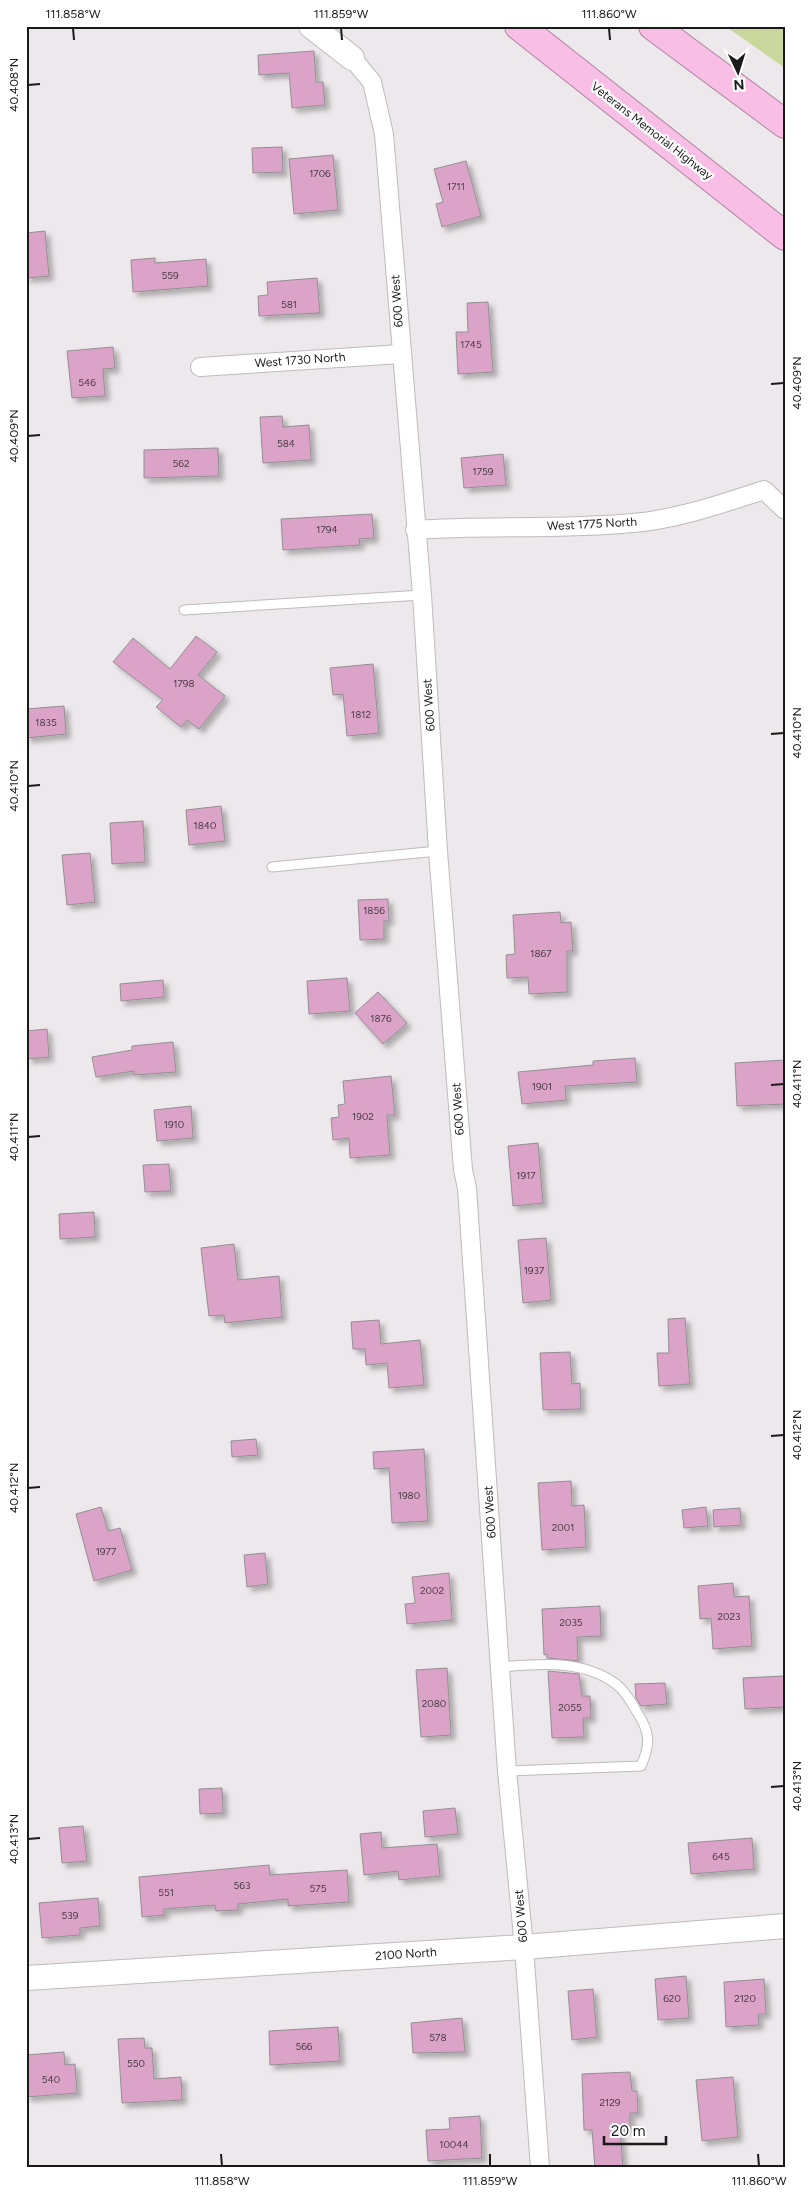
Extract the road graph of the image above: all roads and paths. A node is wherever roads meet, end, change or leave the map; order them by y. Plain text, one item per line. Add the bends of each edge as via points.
1 (311, 26) edge
2 (519, 26) edge
3 (653, 26) edge
4 (352, 58) joint
5 (785, 124) edge
6 (785, 236) edge
7 (401, 354) junction
8 (200, 367) dead end
9 (785, 510) edge
10 (416, 530) junction
11 (422, 594) junction
12 (184, 610) dead end
13 (438, 851) junction
14 (272, 867) dead end
15 (500, 1667) junction
16 (507, 1772) junction
17 (785, 1926) edge
18 (524, 1947) junction
19 (26, 1978) edge
20 (540, 2168) edge

1 - 4 street
2 - 6 highway, Veterans Memorial Highway
3 - 5 highway
4 - 7 street, 600 West via 372,82 384,134
7 - 8 street, West 1730 North
7 - 10 street, 600 West
9 - 10 street, West 1775 North via 764,490 712,507 634,523
10 - 11 street, 600 West
11 - 12 lane
11 - 13 street, 600 West
13 - 14 lane
13 - 15 street, 600 West via 462,1170 467,1188
15 - 16 street, 600 West
15 - 16 lane via 572,1665 597,1674 618,1684 648,1730 647,1752 641,1766
16 - 18 street, 600 West
17 - 18 street, 2100 North
18 - 19 street, 2100 North
18 - 20 street, 600 West

